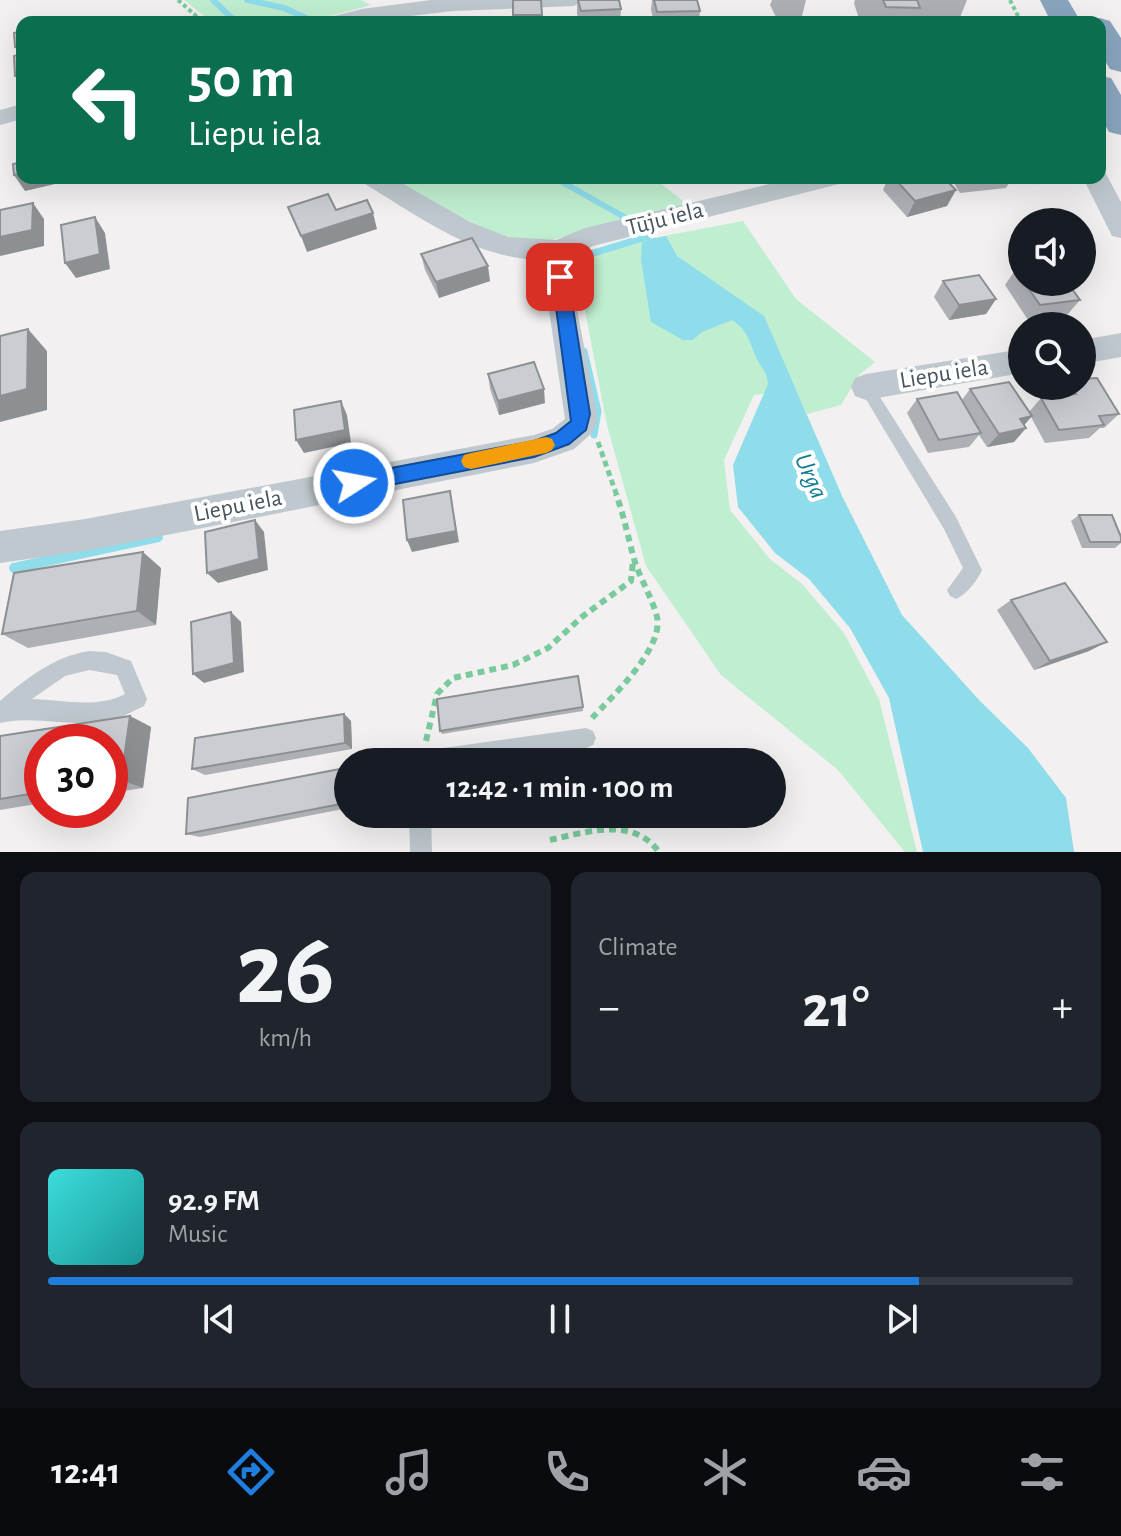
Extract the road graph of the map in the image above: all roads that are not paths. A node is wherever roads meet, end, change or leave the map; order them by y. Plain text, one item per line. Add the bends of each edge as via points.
1 (574, 0) edge
2 (355, 16) edge
3 (1106, 36) edge
4 (1121, 63) edge
5 (1106, 96) edge
6 (1121, 125) edge
7 (384, 184) edge
8 (806, 184) edge
9 (1099, 184) edge
10 (1121, 229) edge
11 (559, 250) junction
12 (1121, 345) edge
13 (1096, 349) edge
14 (1008, 363) edge
15 (866, 387) joint
16 (0, 547) edge
17 (956, 590) dead end
18 (2, 713) edge
19 (586, 738) road end
20 (514, 748) edge
21 (420, 828) edge
22 (421, 852) edge

1 - 2 street
3 - 4 highway
5 - 6 highway
7 - 11 street, Tūju iela via 489,244
8 - 11 street, Tūju iela via 585,238
9 - 10 street
11 - 16 street, Liepu iela via 580,425 563,439 534,449
12 - 13 street
14 - 15 street, Liepu iela
15 - 17 lane via 973,570
18 - 18 lane via 109,711 137,699 124,668 89,658 43,679
19 - 20 lane
21 - 22 lane

